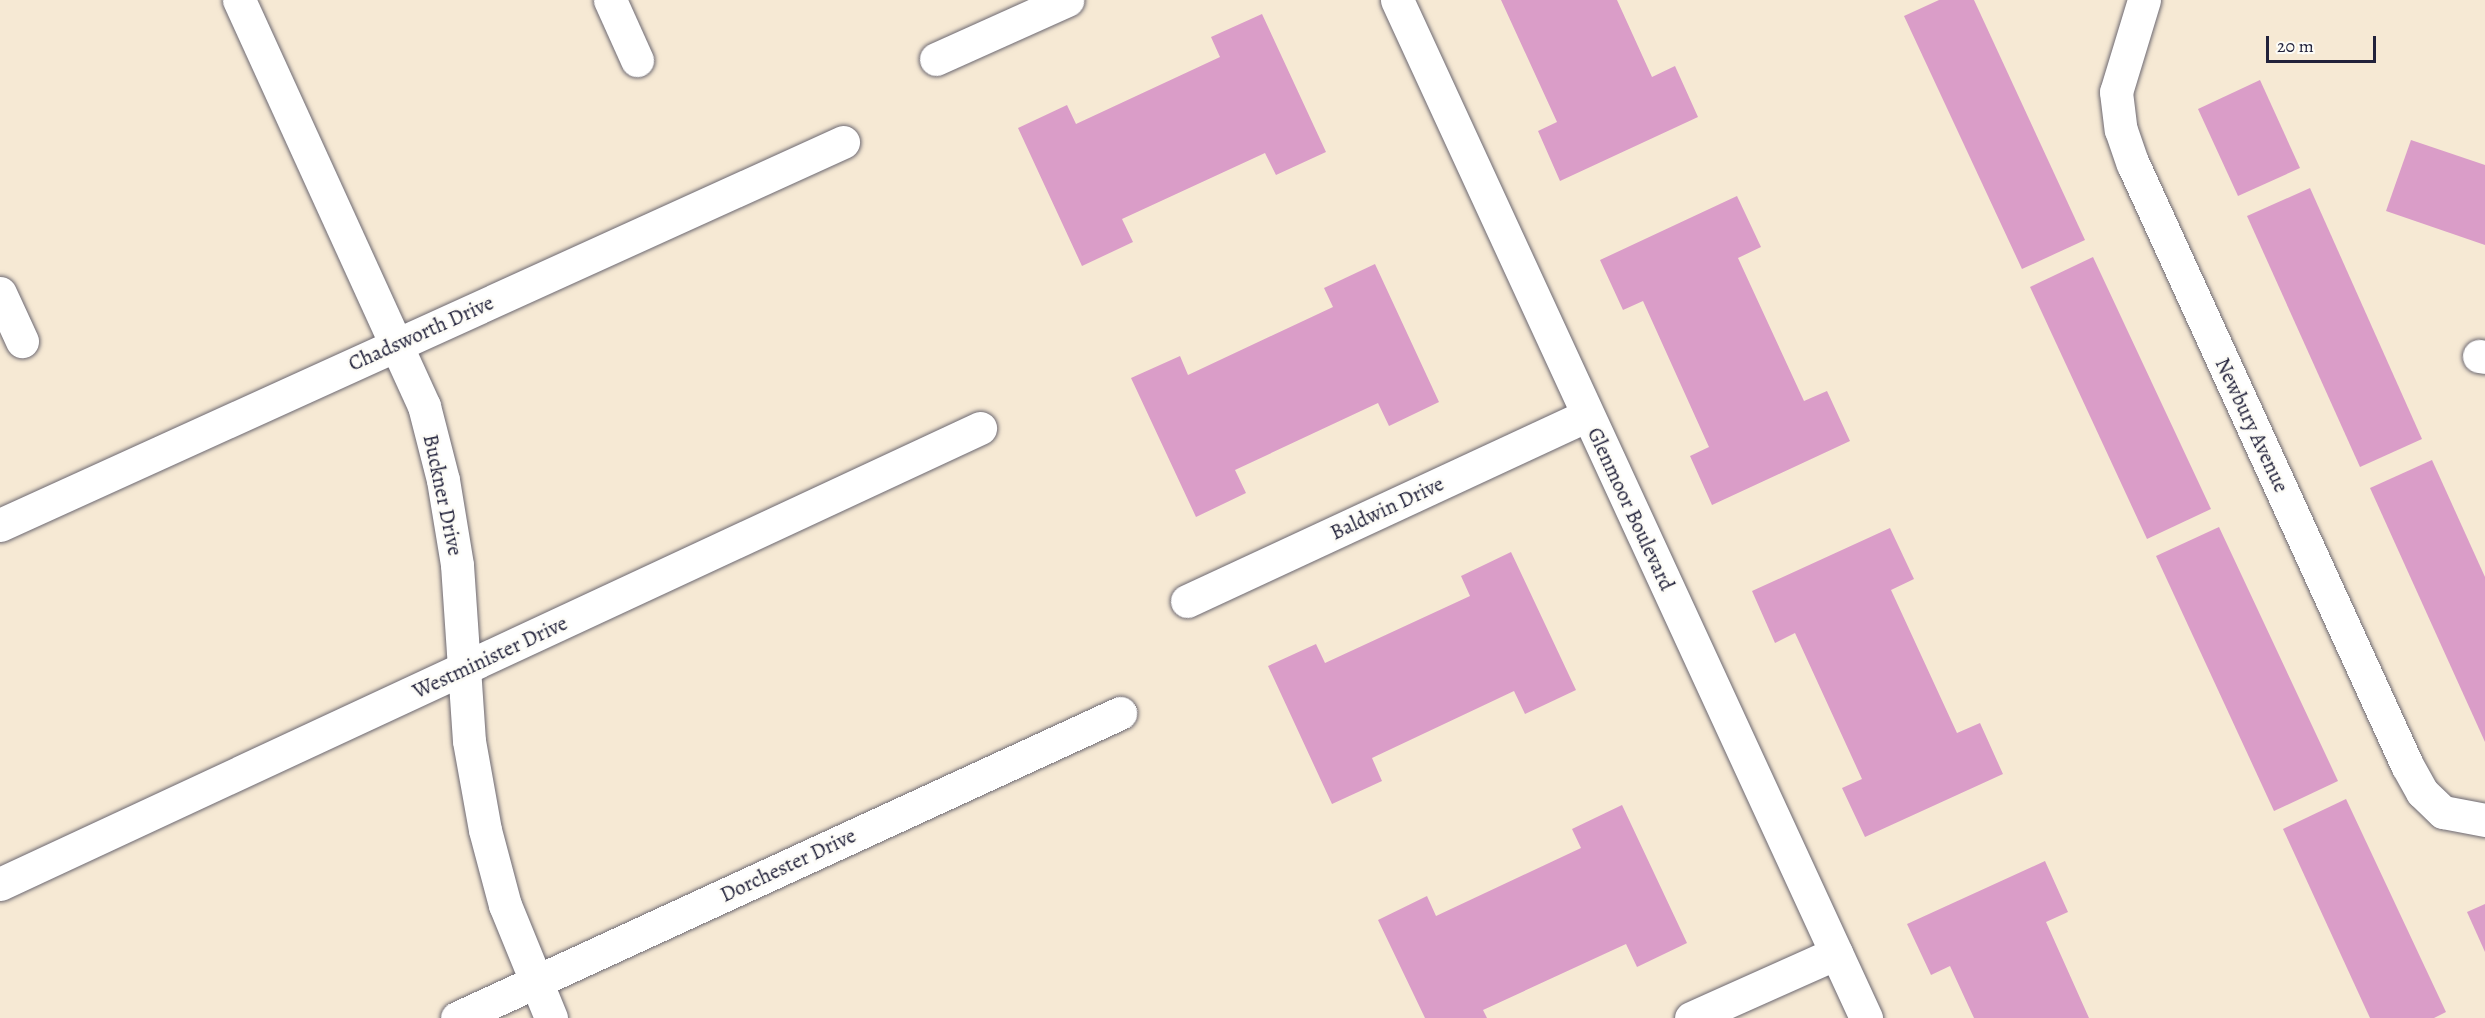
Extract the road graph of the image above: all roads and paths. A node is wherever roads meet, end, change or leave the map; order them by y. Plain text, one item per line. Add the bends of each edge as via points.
1 (238, 0) edge
2 (610, 0) edge
3 (1067, 0) edge
4 (1397, 0) edge
5 (2144, 0) edge
6 (936, 59) dead end
7 (637, 60) dead end
8 (843, 142) dead end
9 (0, 293) edge
10 (22, 340) dead end
11 (397, 344) junction
12 (1587, 415) junction
13 (980, 428) dead end
14 (0, 525) edge
15 (1187, 602) dead end
16 (464, 670) junction
17 (1120, 713) dead end
18 (2475, 819) edge
19 (0, 884) edge
20 (1836, 952) junction
21 (534, 981) junction
22 (457, 1018) edge
23 (551, 1018) edge
24 (1691, 1018) edge
25 (1866, 1018) edge

1 - 11 street, Buckner Drive
2 - 7 street
3 - 6 street
4 - 12 street, Glenmoor Boulevard
5 - 18 street, Newbury Avenue via 2116,92 2121,130 2133,164 2422,792 2443,812
8 - 11 street, Chadsworth Drive
9 - 10 street
11 - 14 street, Chadsworth Drive
11 - 16 street, Buckner Drive via 424,406 443,480 457,565
12 - 15 street, Baldwin Drive
12 - 20 street, Glenmoor Boulevard
13 - 16 street, Westminister Drive
16 - 19 street, Westminister Drive
16 - 21 street, Buckner Drive via 469,741 484,830 505,905
17 - 21 street, Dorchester Drive
20 - 24 street
20 - 25 street, Glenmoor Boulevard
21 - 22 street, Dorchester Drive
21 - 23 street, Buckner Drive

